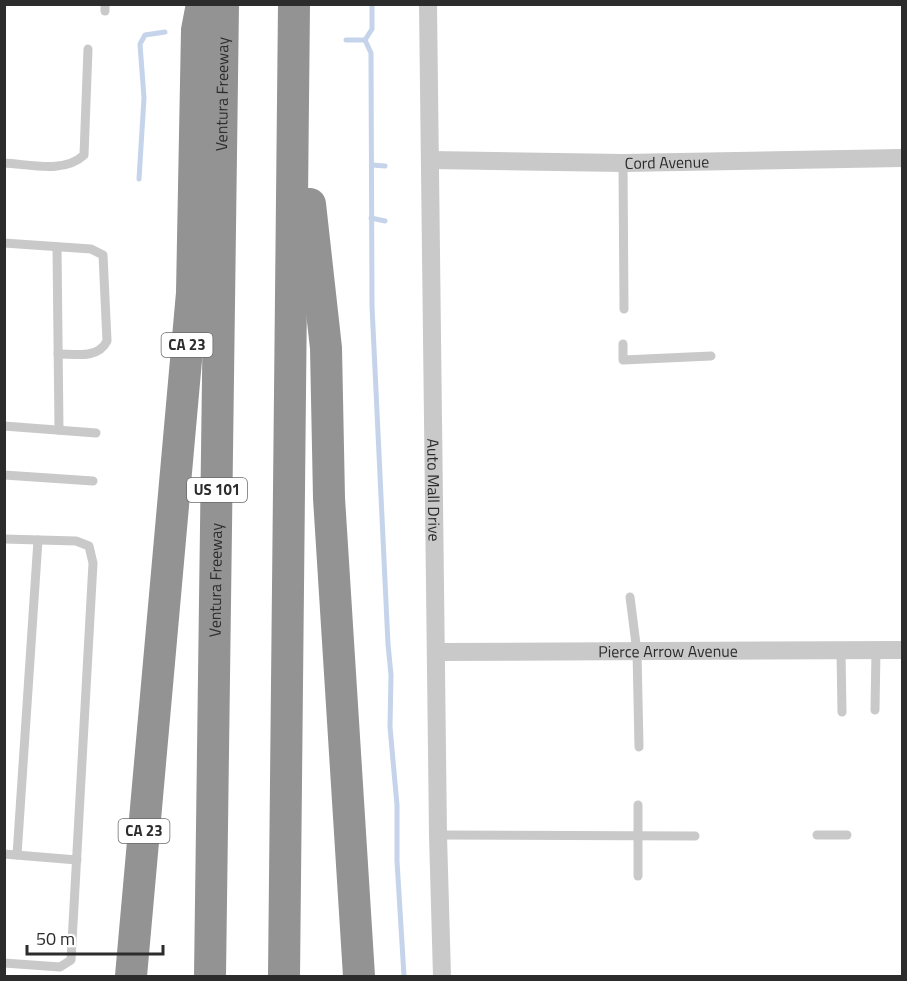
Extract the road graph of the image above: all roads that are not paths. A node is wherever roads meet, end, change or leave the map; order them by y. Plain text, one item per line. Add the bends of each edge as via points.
1 (202, 4) edge
2 (223, 4) edge
3 (294, 4) edge
4 (428, 4) edge
5 (293, 48) junction
6 (88, 49) dead end
7 (903, 158) edge
8 (431, 160) junction
9 (4, 163) edge
10 (623, 163) junction
11 (4, 243) edge
12 (57, 247) junction
13 (624, 309) dead end
14 (623, 344) dead end
15 (58, 354) junction
16 (711, 356) dead end
17 (4, 426) edge
18 (58, 430) junction
19 (96, 433) dead end
20 (4, 475) edge
21 (93, 481) dead end
22 (4, 539) edge
23 (38, 540) junction
24 (630, 597) dead end
25 (876, 650) junction
26 (903, 650) edge
27 (841, 651) junction
28 (436, 652) junction
29 (637, 652) junction
30 (875, 710) dead end
31 (842, 712) dead end
32 (639, 747) dead end
33 (638, 805) dead end
34 (286, 819) junction
35 (438, 835) junction
36 (847, 835) dead end
37 (638, 836) junction
38 (695, 836) dead end
39 (817, 836) dead end
40 (4, 854) edge
41 (17, 855) junction
42 (77, 860) junction
43 (638, 876) dead end
44 (4, 963) edge
45 (131, 976) edge
46 (210, 976) edge
47 (284, 976) edge
48 (302, 976) edge
49 (359, 976) edge
50 (442, 976) edge

1 - 45 highway, CA 23 via 197,30 192,293
2 - 46 highway, Ventura Freeway / US 101
3 - 5 highway
4 - 8 street, Auto Mall Drive
5 - 34 highway
5 - 49 highway via 326,348 329,498
6 - 9 lane via 84,155 61,166
7 - 10 street, Cord Avenue
8 - 10 street, Cord Avenue
8 - 28 street, Auto Mall Drive
10 - 13 lane
11 - 12 lane
12 - 15 lane
12 - 15 lane via 91,249 103,255 108,341 103,350 93,354
14 - 16 lane via 623,360
15 - 18 lane
17 - 18 lane
18 - 19 lane
20 - 21 lane
22 - 23 lane
23 - 41 lane
23 - 42 lane via 76,541 89,546 93,563
24 - 29 lane
25 - 26 street, Pierce Arrow Avenue
25 - 27 street, Pierce Arrow Avenue
25 - 30 lane
27 - 29 street, Pierce Arrow Avenue
27 - 31 lane
28 - 29 street, Pierce Arrow Avenue
28 - 35 street, Auto Mall Drive
29 - 32 lane
33 - 37 lane
34 - 47 highway
34 - 48 highway
35 - 37 lane
35 - 50 street, Auto Mall Drive
36 - 39 lane
37 - 38 lane
37 - 43 lane
40 - 41 lane
41 - 42 lane
42 - 44 lane via 71,960 60,967

